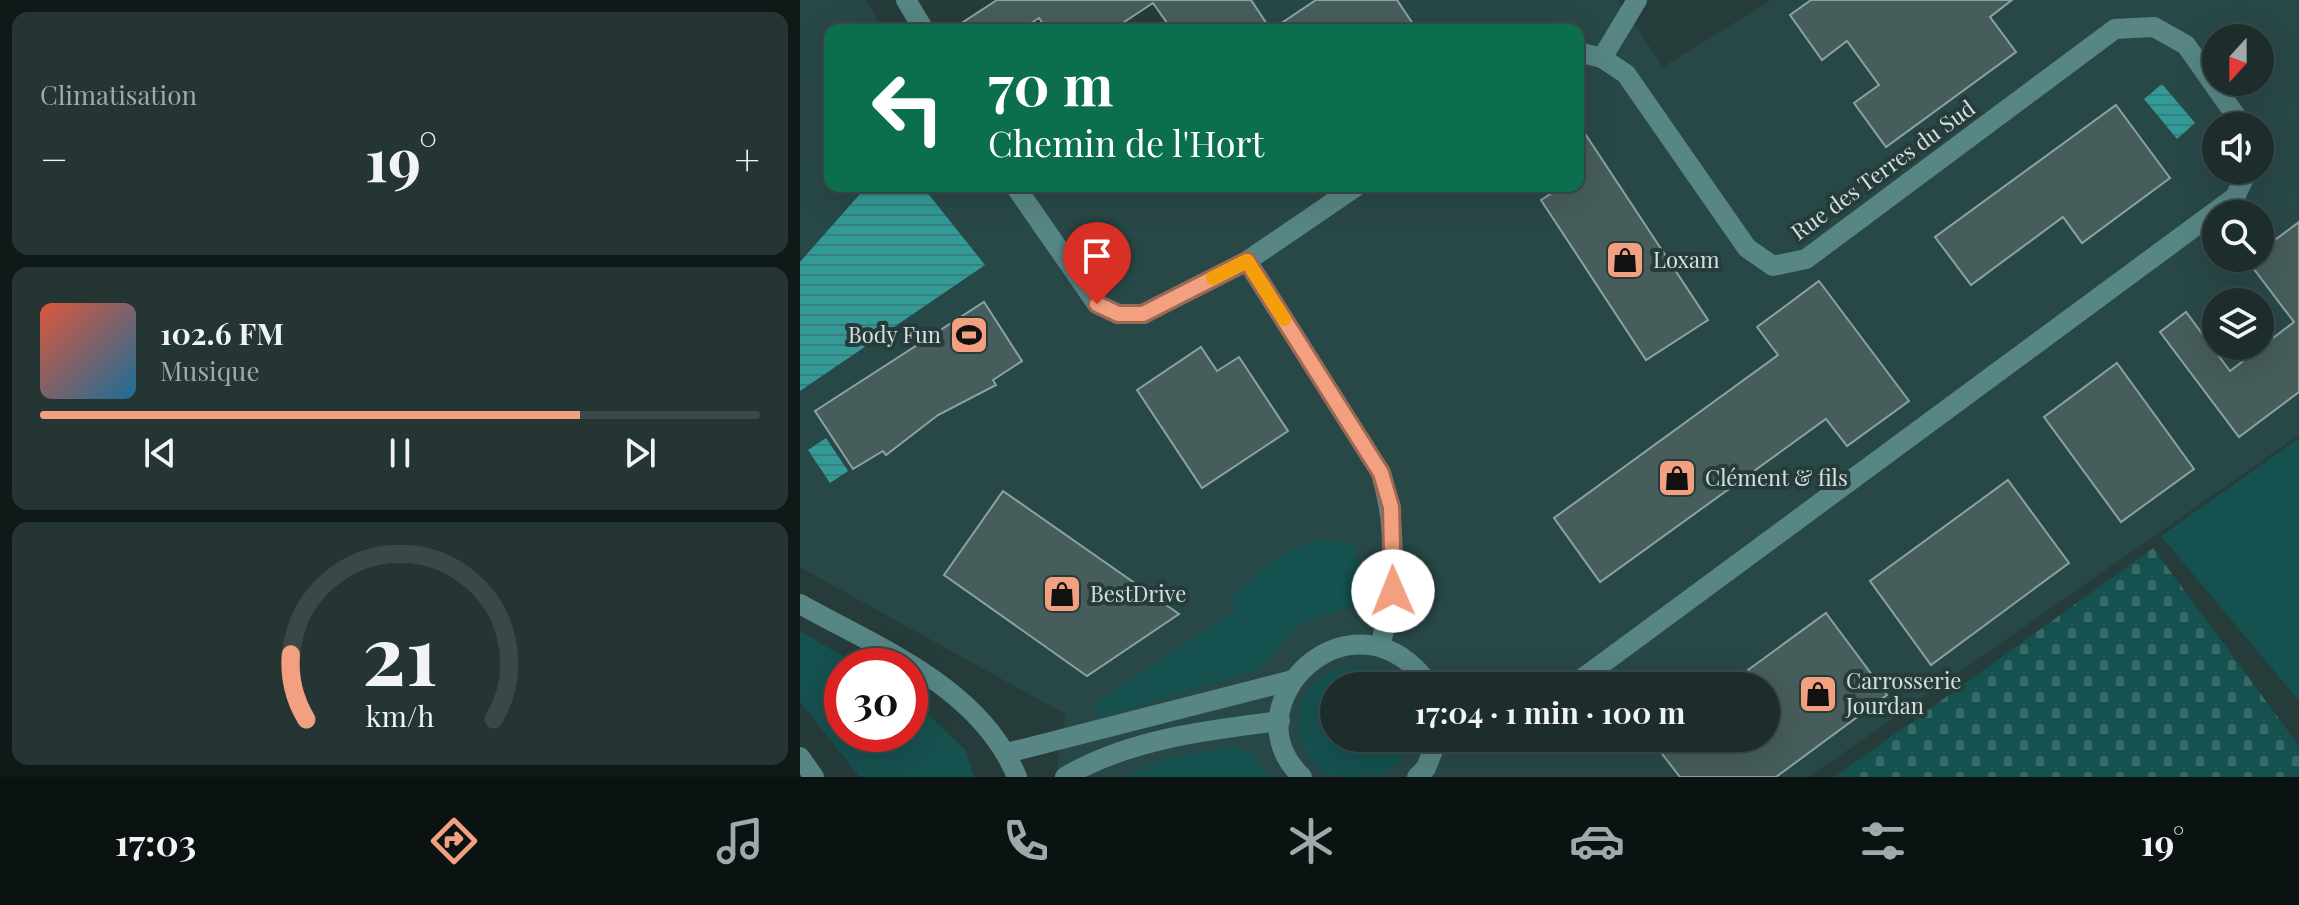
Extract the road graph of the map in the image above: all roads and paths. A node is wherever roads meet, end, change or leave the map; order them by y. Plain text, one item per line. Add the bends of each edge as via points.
1 (906, 0) edge
2 (1637, 0) edge
3 (920, 24) edge
4 (1584, 54) edge
5 (1602, 58) junction
6 (2233, 112) edge
7 (2241, 184) edge
8 (1019, 192) edge
9 (1348, 192) edge
10 (1247, 261) junction
11 (800, 604) edge
12 (1380, 646) junction
13 (1420, 672) edge
14 (1591, 672) edge
15 (1293, 680) junction
16 (1280, 721) junction
17 (1432, 752) edge
18 (1007, 753) junction
19 (800, 757) edge
20 (814, 777) edge
21 (1017, 777) edge
22 (1065, 777) edge
23 (1302, 777) edge
24 (1417, 777) edge

1 - 3 street
2 - 5 street
4 - 5 street, Rue des Terres du Sud
5 - 6 street, Rue des Terres du Sud via 1626,74 1747,248 1773,266 1806,259 2115,29 2154,27 2186,45
7 - 14 street via 2235,197
8 - 10 street via 1097,304 1118,314 1143,314
9 - 10 street
10 - 12 street via 1381,473 1391,507 1393,591
11 - 18 street via 940,683 981,718
12 - 13 street via 1400,654
12 - 15 street via 1356,643 1333,648
15 - 16 street
15 - 18 street
16 - 22 street via 1109,756
16 - 23 street via 1284,747
17 - 24 street
18 - 21 street
19 - 20 street

